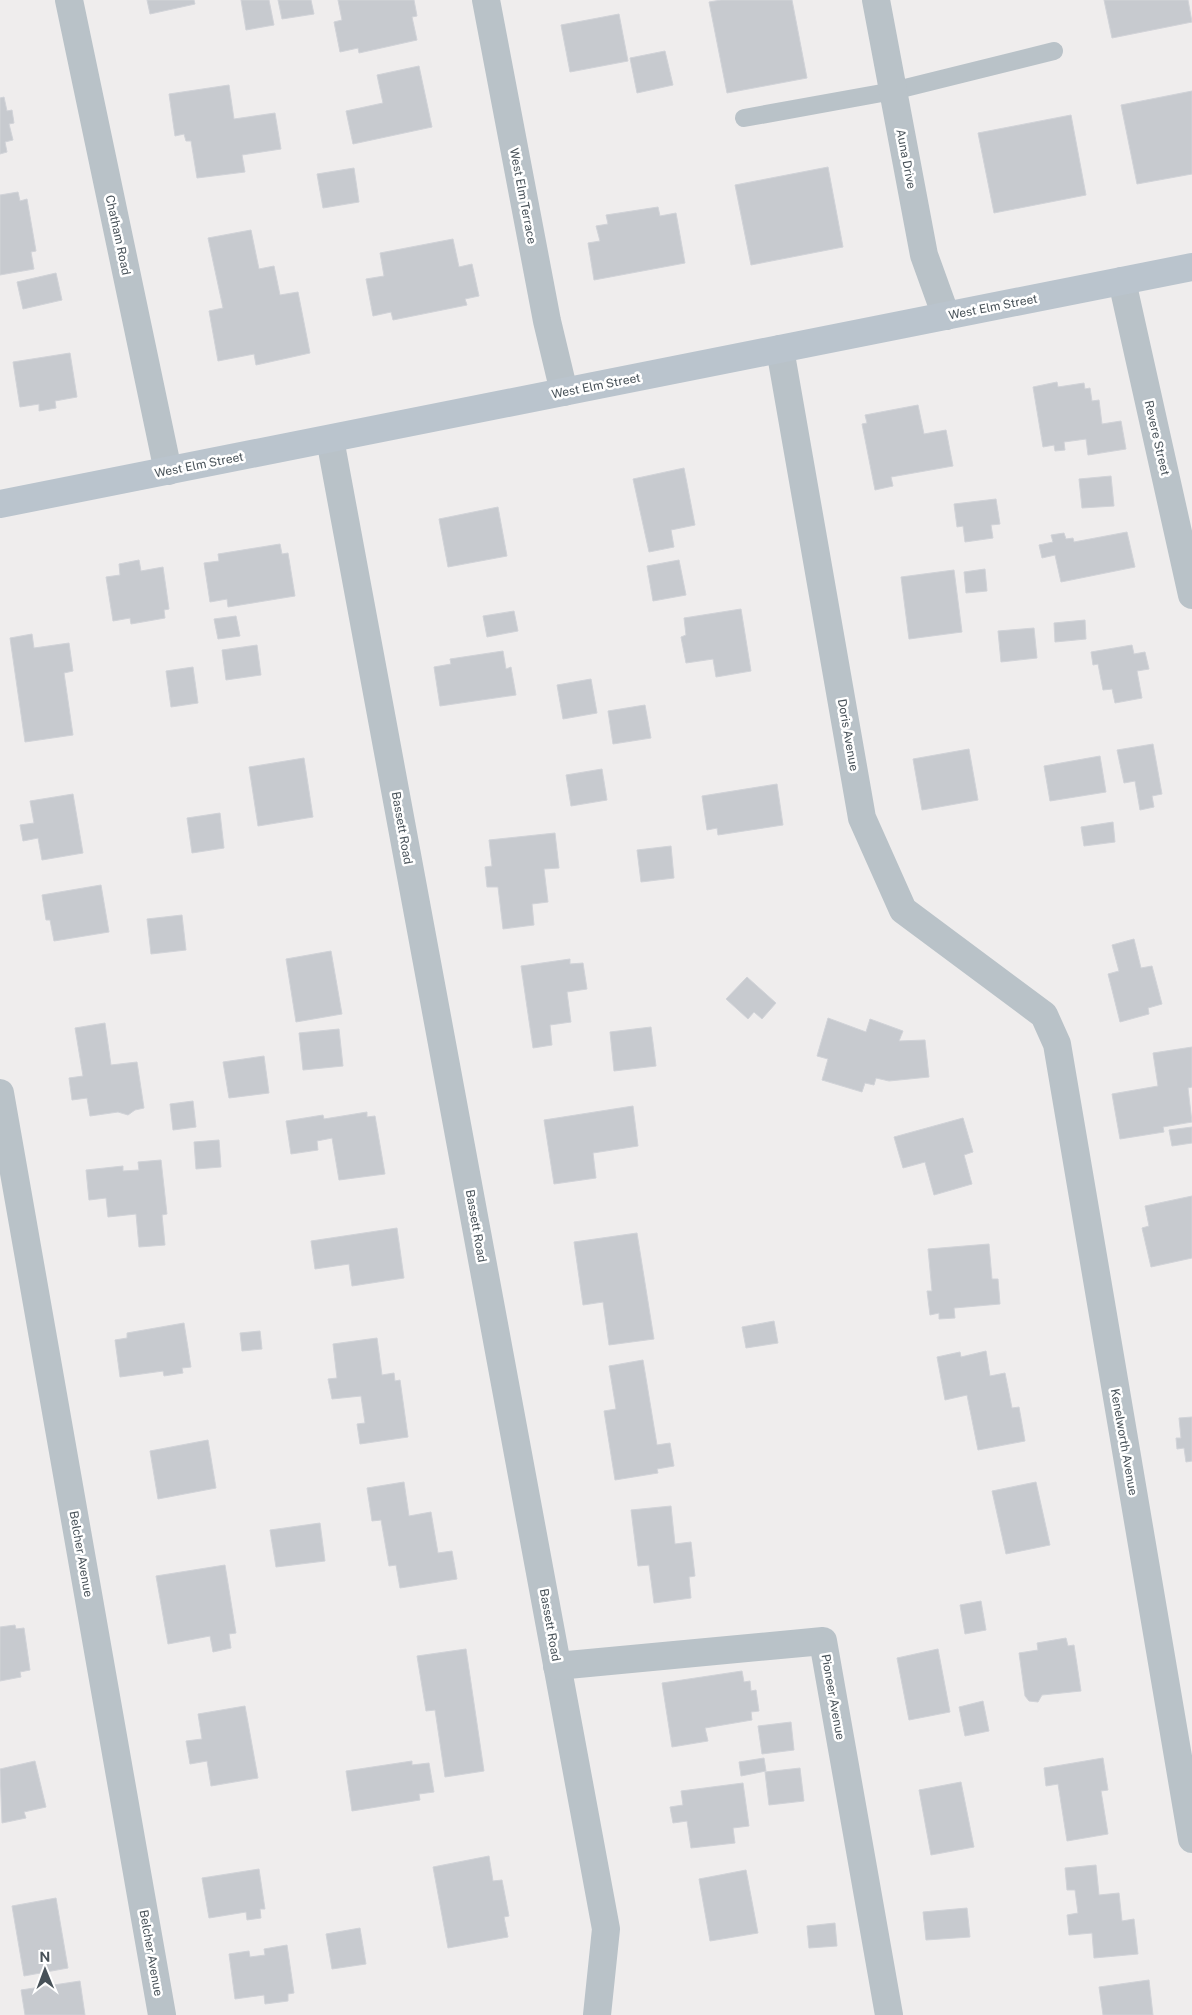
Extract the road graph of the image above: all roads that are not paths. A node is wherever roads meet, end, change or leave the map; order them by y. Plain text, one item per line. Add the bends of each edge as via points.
1 (69, 0) edge
2 (486, 0) edge
3 (876, 0) edge
4 (1054, 52) dead end
5 (893, 91) junction
6 (744, 118) dead end
7 (1192, 267) edge
8 (1122, 281) junction
9 (946, 316) junction
10 (780, 349) junction
11 (564, 392) junction
12 (330, 439) junction
13 (168, 471) junction
14 (0, 504) edge
15 (1192, 595) edge
16 (1057, 1044) joint
17 (0, 1093) edge
18 (557, 1666) junction
19 (1192, 1839) edge
20 (162, 2015) edge
21 (597, 2015) edge
22 (889, 2015) edge

1 - 13 street, Chatham Road
2 - 11 street, West Elm Terrace
3 - 5 street, Auna Drive
4 - 5 lane
5 - 6 lane
5 - 9 street, Auna Drive via 924,255
7 - 8 street, West Elm Street
8 - 9 street, West Elm Street
8 - 15 street, Revere Street
9 - 10 street, West Elm Street
10 - 11 street, West Elm Street
10 - 16 street, Doris Avenue via 862,818 903,910 1044,1015
11 - 12 street, West Elm Street
12 - 13 street, West Elm Street
12 - 18 street, Bassett Road
13 - 14 street, West Elm Street
16 - 19 street, Kenelworth Avenue
17 - 20 street, Belcher Avenue
18 - 21 street, Bassett Road via 606,1929
18 - 22 street, Pioneer Avenue via 823,1642

